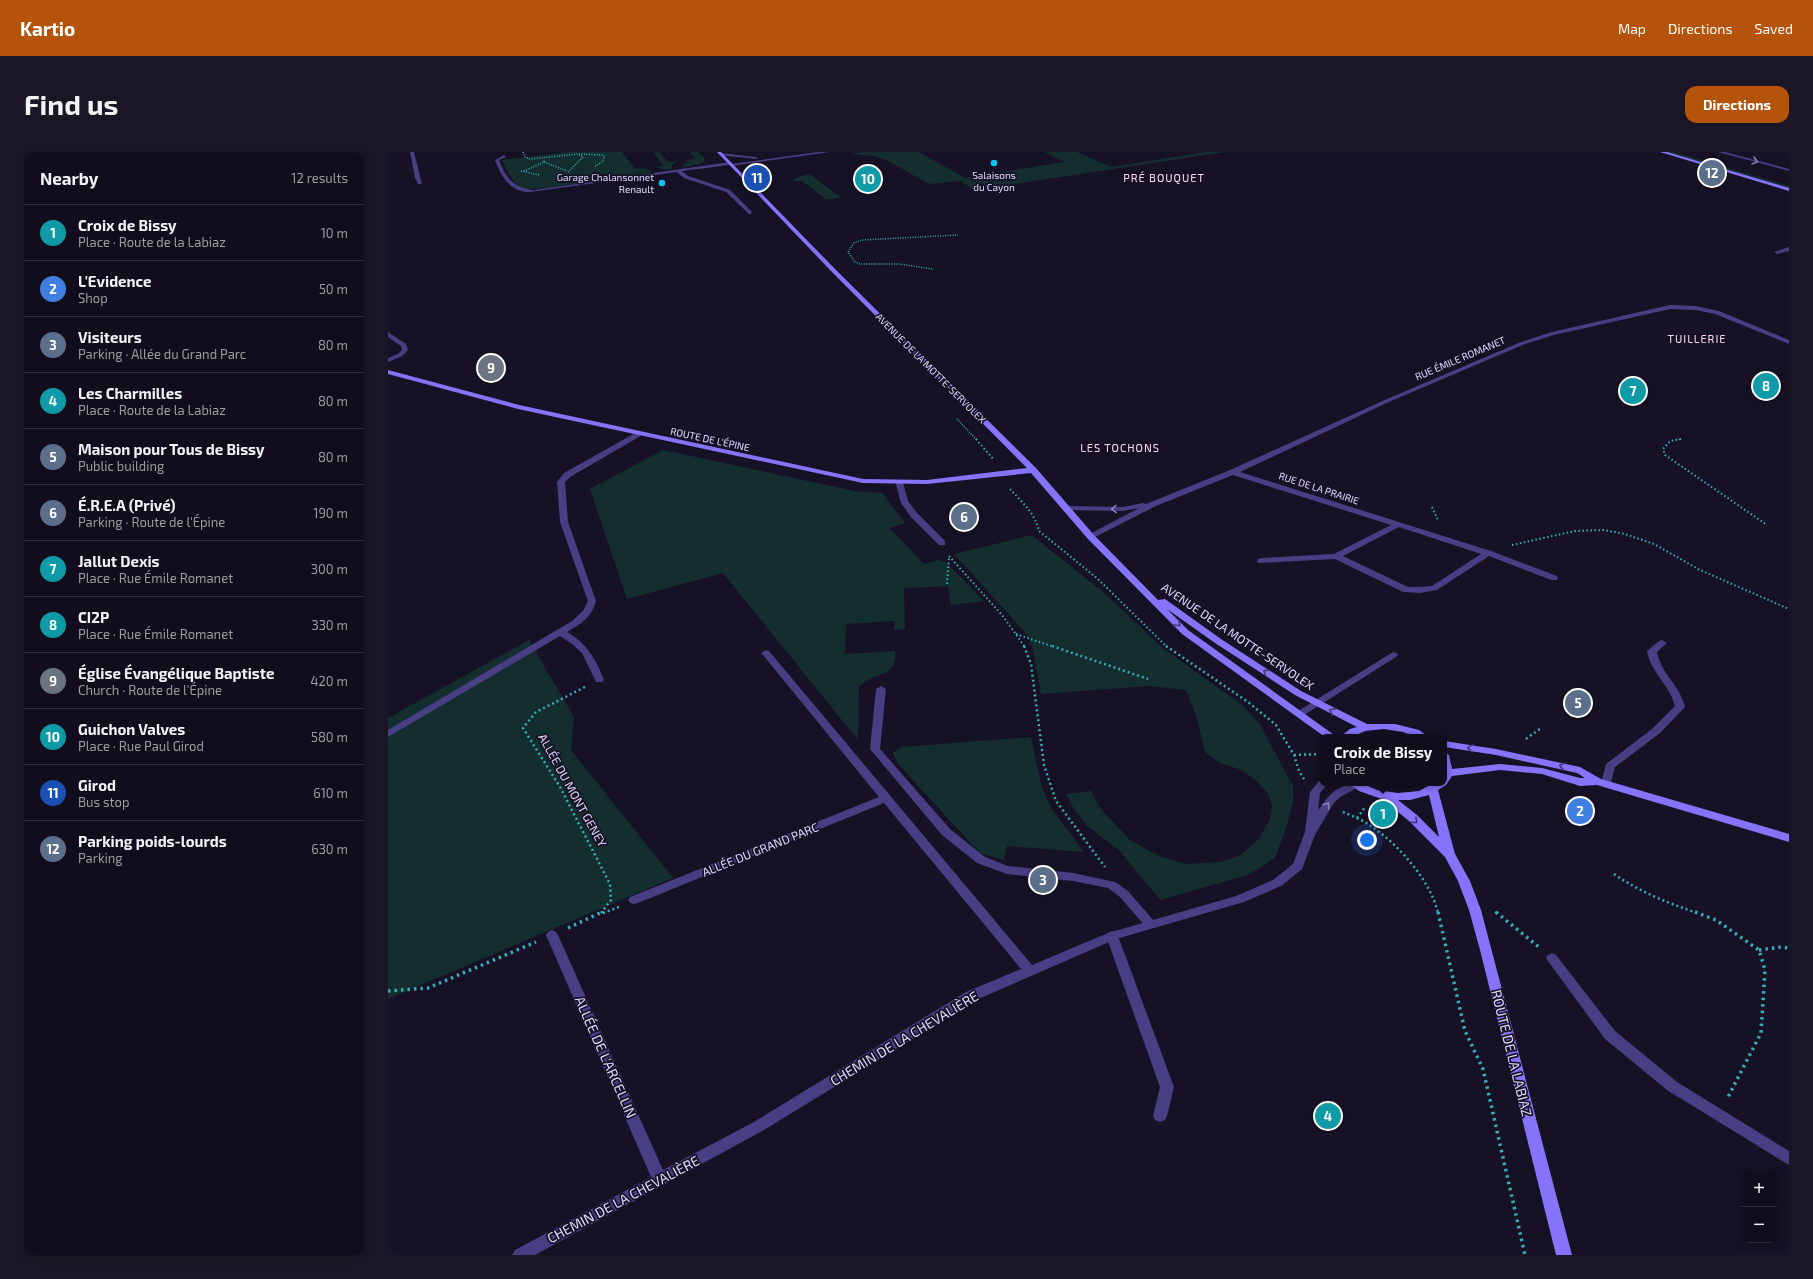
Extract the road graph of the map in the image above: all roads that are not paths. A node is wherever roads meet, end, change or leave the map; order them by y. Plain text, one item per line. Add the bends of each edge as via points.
1 (412, 152) edge
2 (828, 152) edge
3 (1604, 152) edge
4 (1662, 152) edge
5 (1680, 152) edge
6 (1720, 152) edge
7 (720, 153) edge
8 (1612, 154) dead end
9 (504, 156) dead end
10 (782, 159) junction
11 (731, 164) junction
12 (1789, 170) edge
13 (679, 171) junction
14 (420, 184) dead end
15 (1789, 184) edge
16 (1789, 190) edge
17 (750, 213) dead end
18 (1789, 249) edge
19 (1777, 252) dead end
20 (388, 334) edge
21 (1789, 342) edge
22 (388, 360) edge
23 (388, 372) edge
24 (640, 434) junction
25 (1033, 470) junction
26 (1233, 472) junction
27 (900, 484) junction
28 (1153, 504) junction
29 (1066, 508) junction
30 (1397, 525) junction
31 (1091, 537) junction
32 (942, 544) road end
33 (1488, 553) junction
34 (1336, 556) junction
35 (1261, 561) dead end
36 (1554, 578) dead end
37 (1141, 586) junction
38 (560, 632) junction
39 (1662, 643) dead end
40 (766, 653) dead end
41 (1392, 655) dead end
42 (599, 680) road end
43 (882, 689) dead end
44 (1316, 703) junction
45 (1300, 713) junction
46 (1365, 728) junction
47 (388, 734) edge
48 (1328, 734) edge
49 (1349, 734) edge
50 (1416, 734) edge
51 (1447, 744) edge
52 (1447, 779) edge
53 (1602, 782) junction
54 (1320, 786) edge
55 (1350, 786) edge
56 (1359, 786) edge
57 (1437, 786) edge
58 (1433, 790) junction
59 (1386, 796) junction
60 (886, 798) junction
61 (1309, 835) junction
62 (1789, 838) edge
63 (1449, 854) junction
64 (634, 900) dead end
65 (1150, 924) junction
66 (552, 935) road end
67 (1112, 936) junction
68 (1552, 958) road end
69 (1030, 971) junction
70 (1160, 1116) dead end
71 (1789, 1159) edge
72 (660, 1180) junction
73 (520, 1255) edge
74 (1564, 1255) edge

1 - 14 street
2 - 10 street
3 - 8 street
4 - 16 main road
5 - 15 main road
6 -> 12 street
7 - 10 street
7 - 11 main road, AVENUE DE LA MOTTE-SERVOLEX
9 - 13 street via 497,160 509,184 530,192
10 - 11 street
11 - 13 street
11 - 25 main road, AVENUE DE LA MOTTE-SERVOLEX
13 - 17 street via 728,191
18 - 19 street
20 - 22 street via 404,345 405,350
21 - 26 street, RUE ÉMILE ROMANET via 1718,312 1684,307 1670,307 1552,334 1523,343 1428,383
23 - 24 main road, ROUTE DE L'ÉPINE via 518,407
24 - 27 main road, ROUTE DE L'ÉPINE via 834,476
24 - 38 street via 567,475 561,482 564,522 592,601 590,610 584,618
25 - 27 main road, ROUTE DE L'ÉPINE via 931,483
25 - 29 main road, AVENUE DE LA MOTTE-SERVOLEX
26 - 28 street, RUE ÉMILE ROMANET
26 - 30 street, RUE DE LA PRAIRIE
27 - 32 street via 904,501 910,510 924,528
28 -> 29 street, RUE ÉMILE ROMANET via 1123,509
28 - 31 street, RUE ÉMILE ROMANET
29 - 31 main road, AVENUE DE LA MOTTE-SERVOLEX
30 - 33 street, RUE DE LA PRAIRIE
30 - 34 street
31 - 37 main road, AVENUE DE LA MOTTE-SERVOLEX
33 - 34 street via 1434,588 1420,590 1406,590
33 - 36 street, RUE DE LA PRAIRIE
34 - 35 street
44 -> 37 main road, AVENUE DE LA MOTTE-SERVOLEX via 1218,641
37 -> 45 main road, AVENUE DE LA MOTTE-SERVOLEX via 1185,632
38 - 42 street via 575,641 589,655
38 - 47 street
39 - 53 street via 1652,651 1653,662 1660,674 1674,688 1680,708 1656,731 1610,766
40 - 60 street
41 - 44 street
43 - 65 street via 875,749 946,832 981,860 1007,870 1073,877 1111,885 1124,894
44 - 45 street
46 -> 44 main road, AVENUE DE LA MOTTE-SERVOLEX
45 - 48 main road, AVENUE DE LA MOTTE-SERVOLEX
46 - 49 main road
46 - 50 main road via 1400,728
53 -> 51 main road via 1580,770
52 - 53 main road via 1500,767 1542,771 1580,782
53 - 62 main road
54 - 61 street, CHEMIN DE LA CHEVALIÈRE via 1315,792
61 -> 55 street, CHEMIN DE LA CHEVALIÈRE via 1329,802 1336,794
56 - 59 main road
57 - 58 main road
58 - 59 main road via 1411,797
58 - 63 main road, ROUTE DE LA LABIAZ
59 -> 63 main road, ROUTE DE LA LABIAZ via 1413,818
60 - 64 street, ALLÉE DU GRAND PARC
60 - 69 street
61 - 65 street, CHEMIN DE LA CHEVALIÈRE via 1298,866 1277,883 1240,899
63 - 74 main road, ROUTE DE LA LABIAZ via 1464,881 1475,910
65 - 67 street, CHEMIN DE LA CHEVALIÈRE
66 - 72 street, ALLÉE DE L'ARCELLIN
67 - 69 street, CHEMIN DE LA CHEVALIÈRE
67 - 70 street via 1167,1087
68 - 71 street via 1610,1034 1672,1086
69 - 72 street, CHEMIN DE LA CHEVALIÈRE via 971,996 759,1126
72 - 73 street, CHEMIN DE LA CHEVALIÈRE

